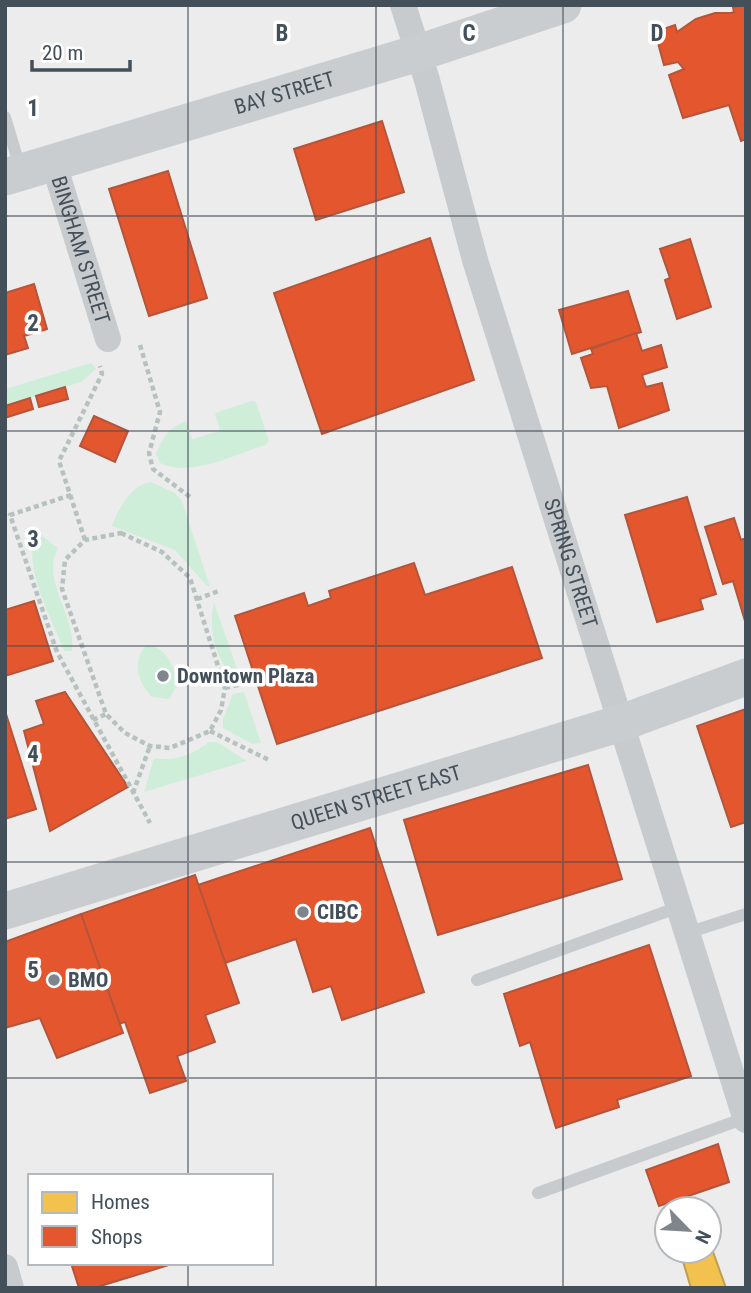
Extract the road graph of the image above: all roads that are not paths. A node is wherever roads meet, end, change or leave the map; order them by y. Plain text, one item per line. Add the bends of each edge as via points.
1 (403, 5) edge
2 (563, 5) edge
3 (418, 53) junction
4 (5, 117) edge
5 (27, 170) edge
6 (103, 350) road end
7 (746, 677) edge
8 (621, 723) junction
9 (679, 907) junction
10 (5, 911) edge
11 (746, 914) edge
12 (687, 933) junction
13 (477, 980) dead end
14 (746, 1119) edge
15 (538, 1193) dead end

1 - 3 street, SPRING STREET
2 - 3 main road, BAY STREET
3 - 5 main road, BAY STREET
3 - 8 street, SPRING STREET via 475,260
4 - 5 lane
5 - 6 street, BINGHAM STREET
7 - 8 main road, QUEEN STREET EAST
8 - 9 street, SPRING STREET
8 - 10 main road, QUEEN STREET EAST
9 - 12 street, SPRING STREET
9 - 13 lane
11 - 12 lane
12 - 14 street, SPRING STREET
14 - 15 lane

